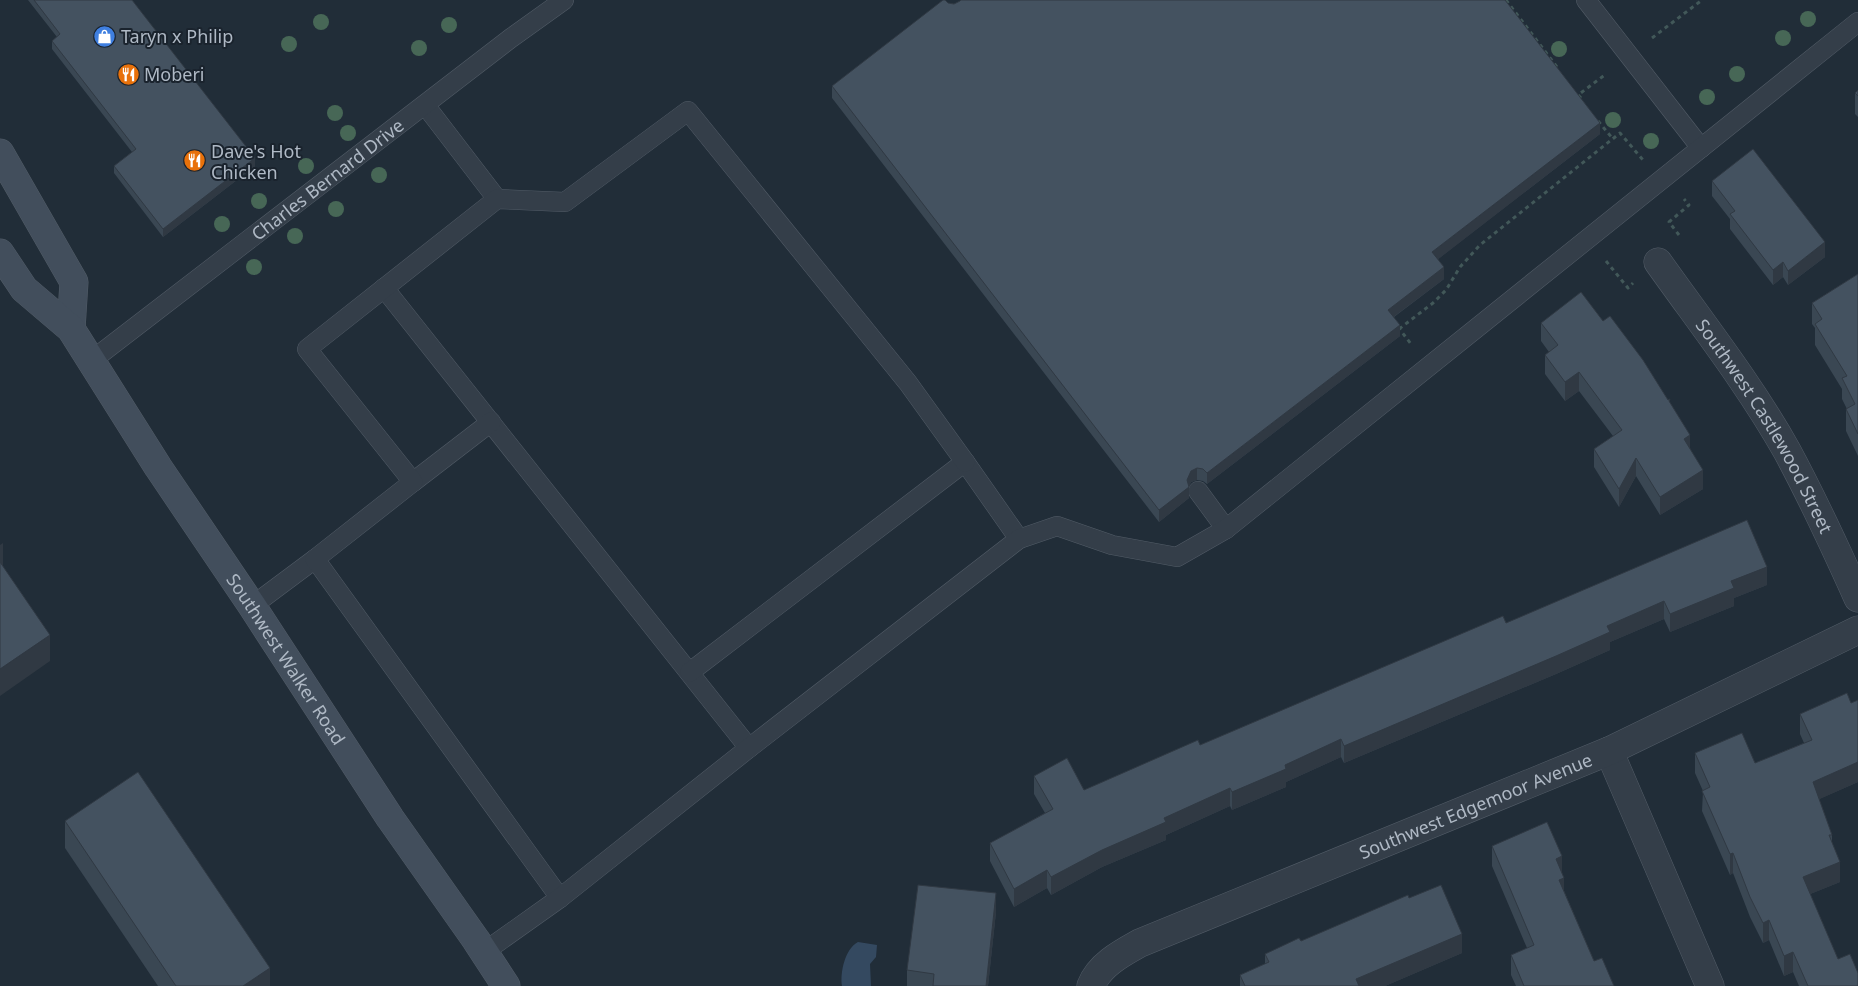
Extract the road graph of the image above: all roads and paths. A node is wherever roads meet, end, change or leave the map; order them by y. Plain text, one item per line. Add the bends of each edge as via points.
1 (564, 0) edge
2 (1506, 0) edge
3 (1586, 0) edge
4 (1858, 22) edge
5 (1560, 71) edge
6 (1572, 87) edge
7 (1578, 95) edge
8 (424, 105) junction
9 (1701, 148) junction
10 (0, 153) edge
11 (497, 199) junction
12 (1689, 204) dead end
13 (1669, 222) dead end
14 (0, 253) edge
15 (1658, 262) dead end
16 (384, 288) junction
17 (1393, 321) edge
18 (71, 329) junction
19 (1399, 329) edge
20 (91, 361) junction
21 (491, 422) junction
22 (965, 462) junction
23 (413, 482) junction
24 (1198, 491) dead end
25 (1226, 529) junction
26 (1019, 539) junction
27 (316, 559) junction
28 (1858, 598) edge
29 (252, 606) junction
30 (1858, 630) edge
31 (690, 672) junction
32 (750, 748) junction
33 (1609, 750) junction
34 (560, 898) junction
35 (484, 952) junction
36 (1093, 982) edge
37 (506, 986) edge
38 (1710, 986) edge

1 - 8 lane, Charles Bernard Drive
2 - 5 path
3 - 9 lane
4 - 9 lane
6 - 7 path
8 - 11 lane
8 - 20 lane, Charles Bernard Drive
9 - 25 lane
10 - 18 main road via 74,282
11 - 16 lane
11 - 22 lane via 565,202 688,111 908,383
12 - 13 path
14 - 18 main road, Southwest Walker Road via 24,289
15 - 28 street, Southwest Castlewood Street via 1751,393 1786,450
16 - 21 lane
16 - 23 lane via 306,349
17 - 19 path
18 - 20 main road, Southwest Walker Road
20 - 29 main road, Southwest Walker Road
21 - 23 lane
21 - 31 lane
22 - 26 lane
22 - 31 lane
23 - 27 lane
24 - 25 lane
25 - 26 lane via 1177,557 1112,545 1057,526
26 - 32 lane
27 - 29 lane
27 - 34 lane
29 - 35 main road, Southwest Walker Road via 390,818
30 - 33 street, Southwest Edgemoor Avenue
31 - 32 lane
32 - 34 lane
33 - 36 street, Southwest Edgemoor Avenue via 1140,943 1116,956
33 - 38 street
34 - 35 lane
35 - 37 main road, Southwest Walker Road

